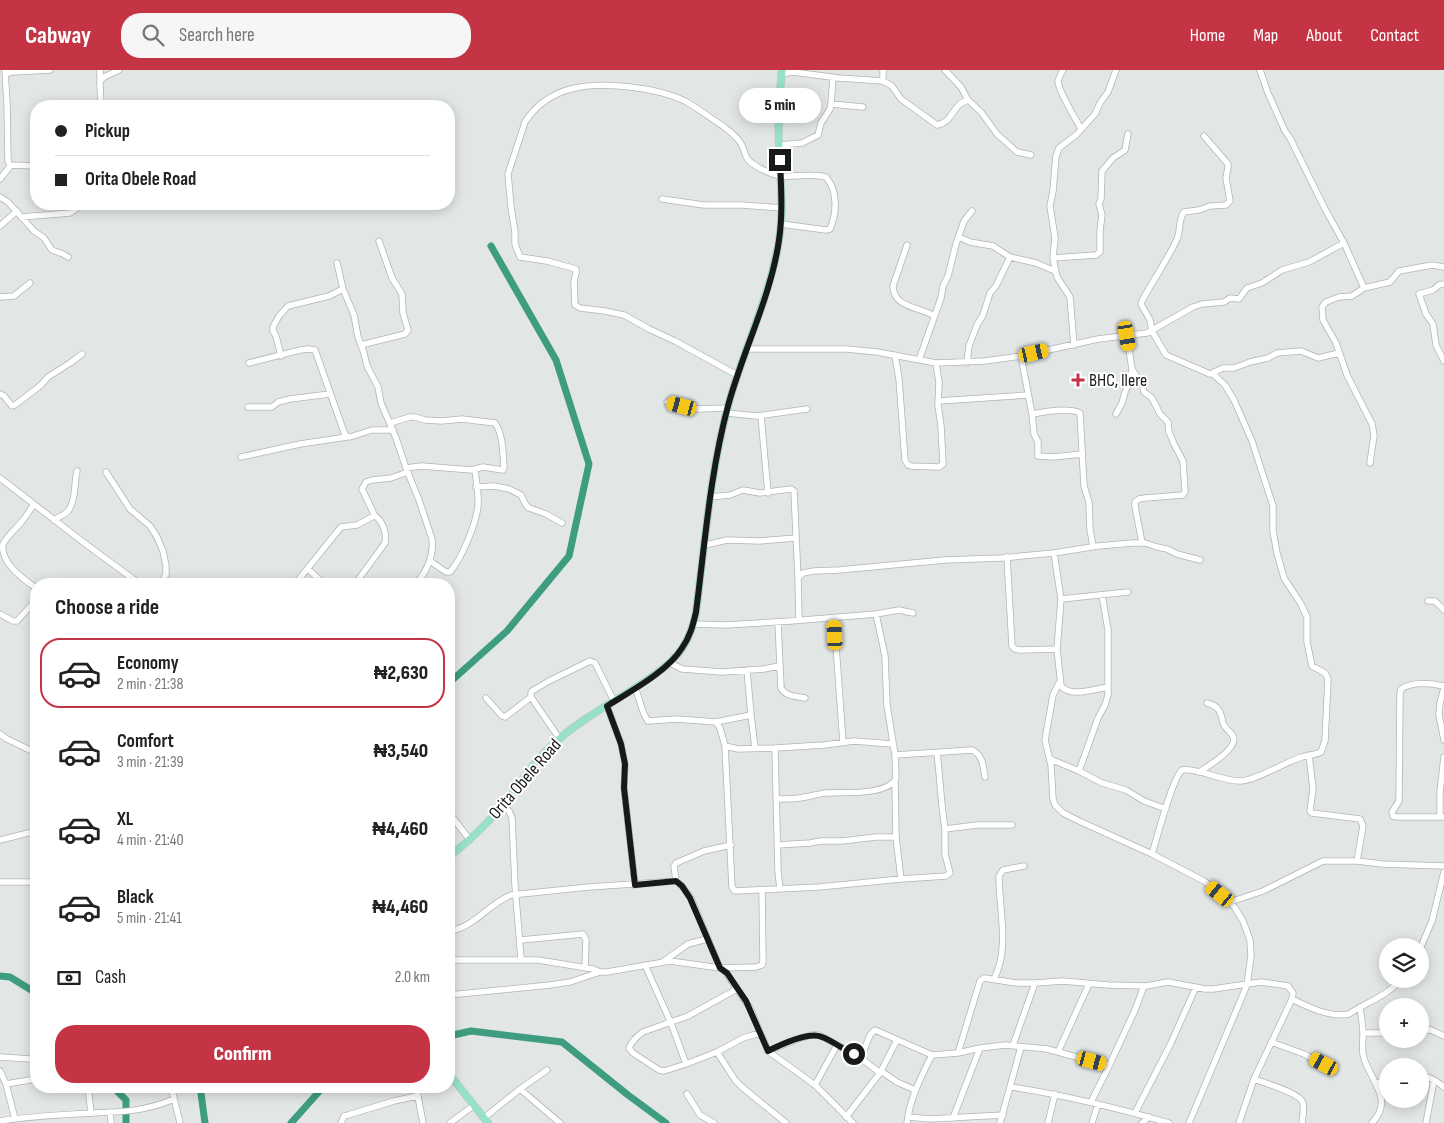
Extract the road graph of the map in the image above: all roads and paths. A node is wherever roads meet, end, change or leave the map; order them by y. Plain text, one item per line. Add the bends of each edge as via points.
1 (50, 70) edge
2 (100, 70) edge
3 (119, 70) edge
4 (883, 70) edge
5 (945, 70) edge
6 (1063, 70) edge
7 (1116, 70) edge
8 (1260, 70) edge
9 (5, 72) edge
10 (781, 72) edge
11 (833, 77) junction
12 (100, 80) junction
13 (883, 81) junction
14 (101, 100) edge
15 (968, 100) junction
16 (831, 104) junction
17 (863, 107) dead end
18 (1081, 129) junction
19 (1128, 134) dead end
20 (1204, 136) dead end
21 (779, 144) junction
22 (1031, 155) dead end
23 (10, 166) junction
24 (30, 166) edge
25 (780, 176) junction
26 (0, 179) edge
27 (0, 197) edge
28 (662, 198) dead end
29 (782, 208) junction
30 (74, 210) edge
31 (16, 211) junction
32 (972, 211) dead end
33 (21, 217) junction
34 (781, 224) junction
35 (0, 226) edge
36 (959, 237) junction
37 (379, 241) dead end
38 (1344, 243) junction
39 (907, 245) dead end
40 (1336, 247) junction
41 (1348, 253) junction
42 (68, 257) dead end
43 (1010, 257) junction
44 (1053, 258) junction
45 (337, 263) dead end
46 (1444, 267) edge
47 (1055, 271) junction
48 (30, 283) dead end
49 (1444, 284) edge
50 (1364, 288) junction
51 (343, 289) junction
52 (0, 298) edge
53 (934, 316) junction
54 (1152, 331) junction
55 (1127, 336) junction
56 (361, 344) junction
57 (1074, 345) junction
58 (746, 349) junction
59 (1339, 353) junction
60 (82, 354) dead end
61 (894, 355) junction
62 (281, 356) junction
63 (1021, 356) junction
64 (919, 360) junction
65 (1444, 361) edge
66 (249, 363) dead end
67 (936, 363) junction
68 (967, 363) junction
69 (1132, 369) junction
70 (1213, 374) junction
71 (737, 375) junction
72 (0, 394) edge
73 (330, 394) junction
74 (1028, 395) junction
75 (938, 401) junction
76 (667, 402) dead end
77 (248, 407) dead end
78 (807, 409) dead end
79 (727, 410) junction
80 (1032, 414) junction
81 (1116, 414) dead end
82 (761, 416) junction
83 (390, 423) junction
84 (393, 430) junction
85 (347, 436) junction
86 (1082, 454) junction
87 (241, 457) dead end
88 (1370, 463) dead end
89 (407, 470) junction
90 (474, 470) junction
91 (77, 471) dead end
92 (106, 472) dead end
93 (0, 478) edge
94 (476, 487) junction
95 (768, 493) junction
96 (710, 497) junction
97 (34, 504) junction
98 (374, 515) junction
99 (54, 520) junction
100 (562, 523) dead end
101 (796, 538) junction
102 (1142, 543) junction
103 (705, 545) junction
104 (1092, 547) junction
105 (1054, 553) junction
106 (1007, 558) junction
107 (1200, 560) dead end
108 (430, 561) junction
109 (308, 569) junction
110 (132, 578) edge
111 (164, 578) edge
112 (300, 578) edge
113 (318, 578) edge
114 (360, 578) edge
115 (421, 578) edge
116 (798, 578) junction
117 (30, 583) edge
118 (1128, 592) dead end
119 (1102, 595) junction
120 (1061, 599) junction
121 (1428, 601) dead end
122 (30, 607) edge
123 (1444, 610) edge
124 (913, 613) dead end
125 (0, 614) edge
126 (876, 614) junction
127 (834, 618) junction
128 (799, 620) junction
129 (778, 622) junction
130 (693, 624) junction
131 (1057, 649) junction
132 (670, 663) junction
133 (779, 666) junction
134 (747, 670) junction
135 (1059, 683) junction
136 (1444, 687) edge
137 (636, 688) junction
138 (1108, 688) junction
139 (531, 697) junction
140 (486, 698) dead end
141 (805, 698) dead end
142 (614, 701) junction
143 (1207, 704) dead end
144 (607, 706) junction
145 (750, 715) junction
146 (716, 722) junction
147 (0, 734) edge
148 (559, 738) junction
149 (1444, 740) edge
150 (843, 743) junction
151 (892, 744) junction
152 (725, 746) junction
153 (755, 748) junction
154 (774, 748) junction
155 (30, 750) edge
156 (937, 753) junction
157 (895, 755) junction
158 (1309, 755) junction
159 (1444, 757) edge
160 (1050, 759) junction
161 (1079, 771) junction
162 (1199, 772) junction
163 (985, 777) dead end
164 (895, 781) junction
165 (776, 799) junction
166 (502, 806) junction
167 (1166, 809) junction
168 (1442, 817) edge
169 (455, 821) edge
170 (1012, 824) dead end
171 (944, 829) junction
172 (30, 832) edge
173 (896, 837) junction
174 (0, 840) edge
175 (470, 840) junction
176 (731, 845) junction
177 (777, 845) junction
178 (455, 852) edge
179 (1152, 854) junction
180 (1357, 861) junction
181 (1024, 866) dead end
182 (1444, 866) edge
183 (1444, 872) edge
184 (901, 879) junction
185 (676, 881) junction
186 (0, 882) edge
187 (30, 882) edge
188 (635, 885) junction
189 (780, 889) junction
190 (762, 890) junction
191 (516, 895) junction
192 (1230, 902) junction
193 (455, 929) edge
194 (707, 938) junction
195 (1425, 938) edge
196 (521, 940) junction
197 (521, 959) junction
198 (455, 960) edge
199 (664, 961) junction
200 (645, 965) junction
201 (585, 968) junction
202 (720, 968) junction
203 (600, 972) junction
204 (994, 980) junction
205 (1035, 983) junction
206 (1089, 984) junction
207 (1246, 984) junction
208 (1144, 986) junction
209 (1196, 987) junction
210 (1393, 988) edge
211 (737, 989) junction
212 (455, 994) edge
213 (1292, 999) junction
214 (1360, 1007) junction
215 (670, 1023) junction
216 (1429, 1030) edge
217 (760, 1033) junction
218 (1363, 1033) junction
219 (1379, 1033) edge
220 (1444, 1036) edge
221 (896, 1040) junction
222 (1271, 1042) junction
223 (837, 1045) junction
224 (1013, 1045) junction
225 (1021, 1046) junction
226 (980, 1048) junction
227 (768, 1051) junction
228 (716, 1052) junction
229 (1058, 1052) junction
230 (958, 1053) junction
231 (854, 1054) junction
232 (932, 1055) junction
233 (0, 1057) edge
234 (30, 1059) dead end
235 (686, 1064) junction
236 (1109, 1066) junction
237 (0, 1070) edge
238 (546, 1070) dead end
239 (1335, 1071) dead end
240 (880, 1072) junction
241 (1429, 1077) edge
242 (1254, 1079) junction
243 (30, 1080) edge
244 (1434, 1080) junction
245 (455, 1082) edge
246 (1379, 1082) edge
247 (1376, 1083) junction
248 (6, 1084) junction
249 (815, 1086) junction
250 (1011, 1087) junction
251 (1444, 1087) edge
252 (520, 1089) junction
253 (915, 1090) junction
254 (89, 1093) edge
255 (172, 1093) edge
256 (417, 1093) edge
257 (686, 1094) dead end
258 (1055, 1094) junction
259 (417, 1096) junction
260 (174, 1100) junction
261 (1091, 1102) junction
262 (1098, 1104) junction
263 (473, 1106) junction
264 (110, 1112) junction
265 (91, 1113) junction
266 (1138, 1114) junction
267 (1003, 1115) junction
268 (846, 1117) junction
269 (1148, 1117) junction
270 (953, 1118) junction
271 (15, 1119) junction
272 (486, 1120) edge
273 (907, 1120) edge
274 (0, 1121) edge
275 (110, 1123) edge
276 (180, 1123) edge
277 (340, 1123) edge
278 (423, 1123) edge
279 (450, 1123) edge
280 (560, 1123) edge
281 (714, 1123) edge
282 (786, 1123) edge
283 (853, 1123) edge
284 (1000, 1123) edge
285 (1048, 1123) edge
286 (1092, 1123) edge
287 (1142, 1123) edge
288 (1169, 1123) edge
289 (1189, 1123) edge
290 (1239, 1123) edge
291 (1302, 1123) edge
292 (1372, 1123) edge
293 (1426, 1123) edge

1 - 9 street
2 - 12 street
3 - 12 street
4 - 13 street
5 - 15 street
6 - 18 street via 1059,85
7 - 18 street via 1095,114
8 - 38 street via 1284,131
9 - 23 street
10 - 11 street
10 - 21 main road, Orita Obele Road
11 - 13 street
11 - 16 street
12 - 14 street
13 - 15 street via 892,86 901,99 937,125 948,120 958,105
15 - 22 street via 1015,150
16 - 17 street
16 - 21 street via 815,138 802,143
18 - 44 street via 1057,152 1050,206 1055,238
19 - 44 street via 1125,150 1102,171 1100,252
20 - 54 street via 1228,164 1226,178 1230,201 1226,206 1210,206 1182,214 1175,242 1141,304
21 - 25 main road, Orita Obele Road
23 - 24 street
23 - 26 street
25 - 29 main road, Orita Obele Road
25 - 34 street via 826,177 834,189 835,206 829,230
25 - 71 street via 749,161 740,142 685,101 641,88 609,84 570,89 546,100 525,122 508,174 514,242 520,256 576,269 575,305 624,315
27 - 31 street
28 - 29 street via 704,205
29 - 34 main road, Orita Obele Road
30 - 33 street
31 - 33 street
31 - 35 street
32 - 36 street via 965,218
33 - 42 street via 52,250
34 - 58 main road, Orita Obele Road via 774,267
36 - 43 street via 993,246
36 - 53 street
37 - 56 street via 392,278 402,294 408,330 405,334
38 - 40 street
38 - 41 street
39 - 53 street via 894,292 897,298 916,310
40 - 41 street
40 - 54 street via 1247,288 1239,299 1230,298 1193,307
41 - 50 street
43 - 47 street
43 - 68 street via 977,325
44 - 47 street
45 - 51 street
46 - 50 street via 1432,265 1400,270 1390,282
47 - 57 street via 1070,297
48 - 52 street via 14,296
49 - 65 street via 1419,294 1433,324 1436,345
50 - 59 street via 1352,296 1326,302 1322,307 1324,320
51 - 56 street
51 - 62 street via 329,296 288,306 278,316 273,330
53 - 64 street
54 - 55 street
54 - 70 street via 1166,355
55 - 57 street
55 - 69 street
56 - 83 street
57 - 63 street
58 - 61 street via 847,349
58 - 71 main road, Orita Obele Road
59 - 70 street via 1318,358 1301,351 1277,353 1237,367 1222,368
59 - 88 street via 1372,424 1374,435
60 - 72 street via 15,405 12,406
61 - 64 street
61 - 75 street via 908,465 942,466
62 - 66 street
62 - 73 street via 300,350 315,350
63 - 68 street
63 - 74 street
64 - 67 street
67 - 68 street
67 - 75 street via 940,382
69 - 81 street
69 - 102 street via 1144,392 1168,422 1184,467 1183,494 1135,502
70 - 158 street via 1234,400 1252,441 1272,506 1273,531 1284,578 1307,617 1312,666 1325,673 1328,679 1325,741 1318,754
71 - 79 main road, Orita Obele Road
73 - 77 street via 290,398 272,407
73 - 85 street
74 - 75 street
74 - 80 street
76 - 79 street via 698,409
78 - 82 street
79 - 82 street
79 - 96 main road, Orita Obele Road
80 - 86 street via 1038,456
80 - 86 street via 1058,410 1079,412
82 - 95 street
83 - 84 street
83 - 90 street via 414,417 495,423 503,446 504,467 502,470 483,467
84 - 85 street via 372,430
84 - 89 street
85 - 87 street
86 - 104 street
89 - 90 street via 421,466
89 - 98 street via 391,478 366,482 362,489
89 - 108 street via 432,538
90 - 94 street
91 - 99 street via 72,503 66,513
92 - 111 street via 130,509 150,526 157,537 166,566
93 - 97 street
94 - 100 street via 509,489 521,495 530,508
94 - 108 street via 476,516 468,541 452,570 446,572
95 - 96 street via 743,490
95 - 101 street via 794,491
96 - 103 main road, Orita Obele Road
97 - 99 street
97 - 117 street via 3,544 2,552 10,568
98 - 109 street via 358,525 341,527
98 - 114 street via 380,520 386,543
99 - 110 street
101 - 103 street via 727,540
101 - 116 street
102 - 104 street
102 - 107 street
103 - 130 main road, Orita Obele Road
104 - 105 street
105 - 106 street
105 - 120 street
106 - 116 street via 814,571
106 - 131 street via 1012,646 1020,650
108 - 115 street
109 - 112 street
109 - 113 street
116 - 128 street
118 - 119 street
119 - 120 street
119 - 138 street via 1109,648
120 - 131 street
121 - 123 street via 1435,601
122 - 125 street via 17,621
124 - 126 street via 899,610
126 - 127 street
126 - 151 street via 885,656
127 - 128 street
127 - 150 street
128 - 129 street
129 - 130 street
129 - 133 street
130 - 132 main road, Orita Obele Road via 682,650
131 - 135 street
132 - 134 street via 692,670
132 - 137 main road, Orita Obele Road
133 - 134 street
133 - 141 street via 783,693
134 - 145 street
135 - 138 street via 1073,692
135 - 160 street via 1053,695 1045,735
136 - 149 street via 1439,715
136 - 168 street via 1418,684 1401,689 1399,801 1392,812 1397,817
137 - 142 main road, Orita Obele Road
137 - 146 street via 648,721
138 - 161 street via 1108,698
139 - 140 street via 505,716
139 - 142 street via 532,691 590,661 595,663
139 - 148 street
142 - 144 main road, Orita Obele Road
143 - 162 street via 1219,709 1224,728 1234,738 1217,761
144 - 148 main road, Orita Obele Road
144 - 188 street via 625,764 624,788
145 - 146 street
145 - 153 street
146 - 152 street
147 - 155 street
148 - 166 main road, Orita Obele Road
150 - 151 street
150 - 154 street
151 - 157 street
152 - 153 street
152 - 176 street
153 - 154 street
154 - 165 street
156 - 157 street
156 - 163 street via 975,751 981,758
156 - 171 street
157 - 164 street
158 - 162 street via 1242,781
158 - 180 street via 1314,789 1310,811 1360,819 1363,826
159 - 168 street via 1440,792
160 - 161 street
160 - 179 street via 1053,799 1058,808
161 - 167 street
162 - 167 street via 1186,769 1180,772
164 - 165 street via 889,786 870,790
164 - 173 street
165 - 177 street
166 - 175 main road, Orita Obele Road
166 - 191 street via 509,810 512,818
167 - 179 street
169 - 175 street
170 - 171 street
171 - 184 street via 949,875
172 - 174 street
173 - 177 street
173 - 184 street
175 - 178 main road, Orita Obele Road
176 - 185 street via 676,862
176 - 190 street via 732,887 738,892
177 - 189 street
179 - 192 street via 1204,881
180 - 182 street
180 - 192 street via 1323,861 1263,891
181 - 204 street via 1002,870 999,876 1002,947
183 - 195 street
184 - 189 street
185 - 188 street
185 - 194 street via 690,898
186 - 187 street
188 - 191 street
189 - 190 street
190 - 202 street via 762,965
191 - 193 street via 501,900 465,926
191 - 196 street
192 - 207 street via 1243,921 1250,940
194 - 199 street via 688,944
194 - 202 street
196 - 197 street
196 - 201 street via 583,934 586,940
197 - 198 street
197 - 201 street
199 - 200 street
199 - 202 street
200 - 203 street
200 - 215 street
201 - 203 street
202 - 211 street
203 - 212 street via 570,982
204 - 205 street
204 - 230 street via 980,980
205 - 206 street via 1063,981
205 - 224 street
206 - 208 street
206 - 229 street
207 - 209 street via 1214,989
207 - 213 street via 1284,984 1293,993
207 - 289 street
208 - 209 street via 1163,982
208 - 236 street
209 - 266 street
210 - 214 street
211 - 215 street
211 - 217 street via 750,1008
213 - 214 street via 1339,1015
213 - 222 street
214 - 218 street
215 - 235 street
215 - 235 street via 643,1032 629,1048 660,1070
216 - 220 street
217 - 227 street
217 - 228 street
218 - 219 street
218 - 247 street via 1363,1055
221 - 231 street via 873,1031 864,1050
221 - 232 street
221 - 240 street
222 - 239 street via 1304,1054
222 - 242 street
223 - 227 street via 815,1035
223 - 231 street
223 - 249 street
224 - 225 street
224 - 226 street
225 - 229 street
225 - 250 street
226 - 230 street
226 - 270 street
227 - 249 street
228 - 235 street
228 - 282 street via 735,1080
229 - 236 street
230 - 232 street
231 - 240 street
232 - 253 street
233 - 234 street
236 - 261 street
237 - 248 street
238 - 252 street
240 - 253 street
240 - 268 street
241 - 244 street
242 - 290 street
242 - 291 street via 1299,1098 1303,1102
243 - 248 street
244 - 251 street
244 - 293 street
245 - 263 main road
246 - 247 street
247 - 292 street via 1382,1108
248 - 271 street
249 - 268 street
250 - 258 street
250 - 267 street
252 - 272 street
252 - 280 street
253 - 273 street
254 - 265 street
255 - 260 street
256 - 259 street
257 - 281 street via 700,1115
258 - 261 street
258 - 285 street
259 - 277 street via 344,1116
259 - 278 street
260 - 264 street via 133,1111
260 - 276 street
261 - 262 street
262 - 266 street
262 - 286 street
263 - 272 main road
263 - 279 street
264 - 265 street
264 - 275 street
265 - 271 street
266 - 269 street
266 - 287 street
267 - 270 street
267 - 284 street
268 - 283 street
269 - 287 street
269 - 288 street
270 - 273 street
271 - 274 street

